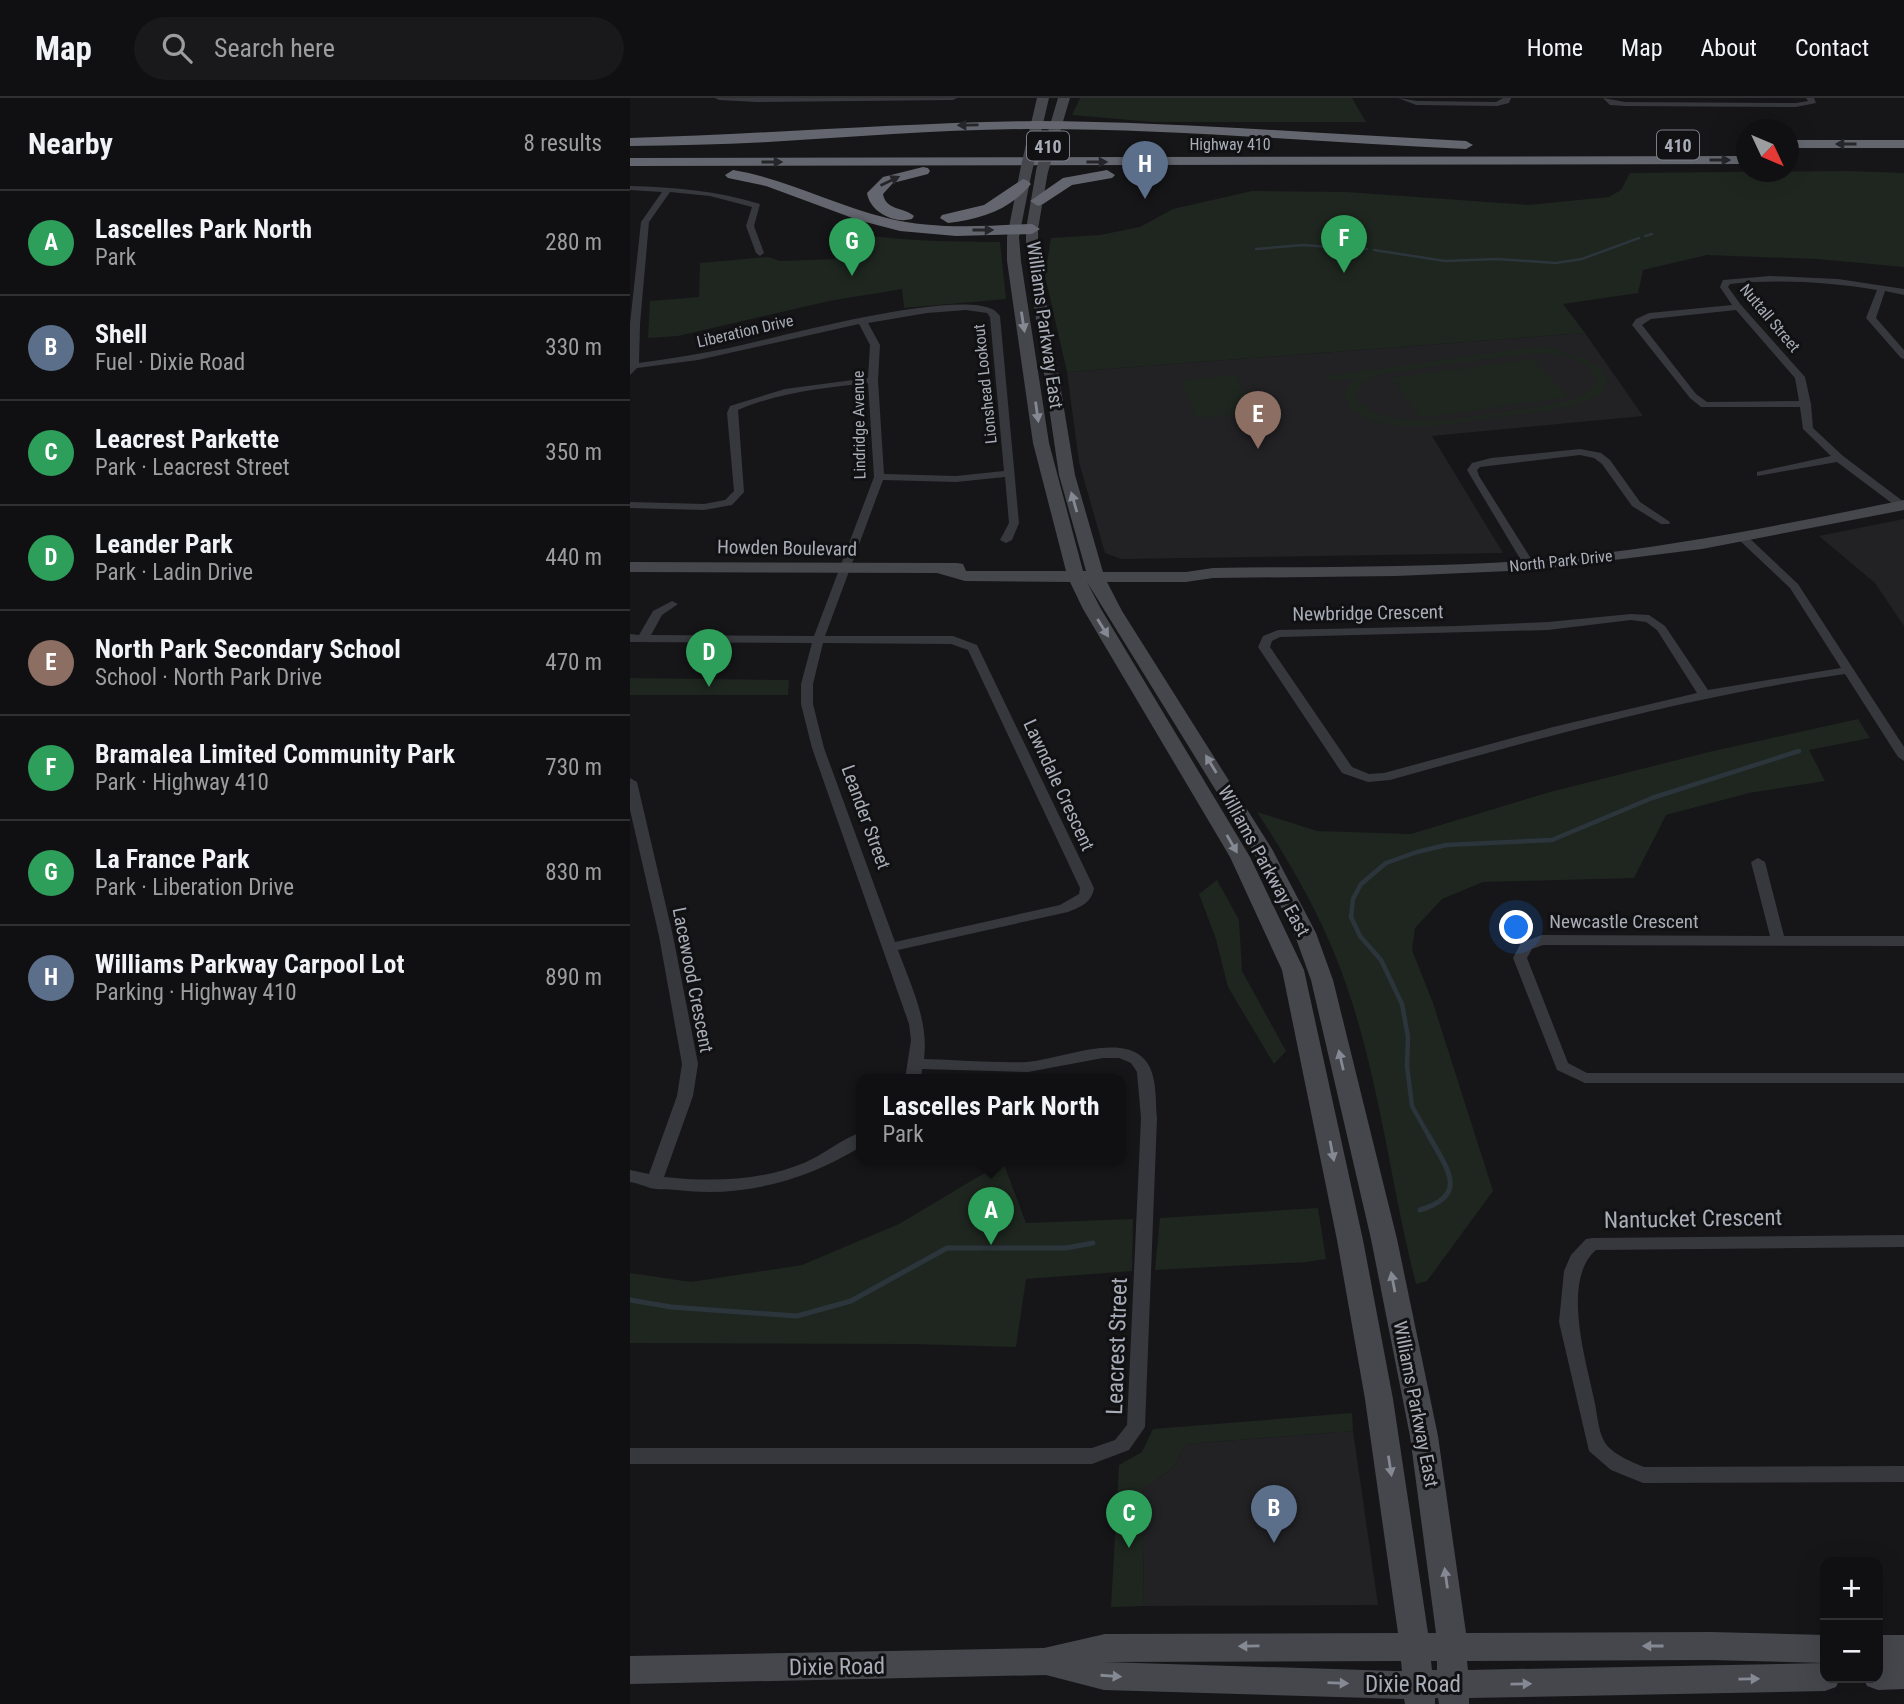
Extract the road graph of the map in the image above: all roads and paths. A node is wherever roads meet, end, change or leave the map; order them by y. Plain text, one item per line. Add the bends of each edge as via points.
1 (719, 98) edge
2 (953, 98) edge
3 (1043, 98) edge
4 (1064, 98) edge
5 (1402, 98) edge
6 (1507, 98) edge
7 (1607, 98) edge
8 (1811, 98) edge
9 (870, 99) edge
10 (1704, 101) edge
11 (1035, 130) junction
12 (1055, 130) junction
13 (1799, 144) edge
14 (1904, 144) edge
15 (630, 145) edge
16 (1195, 145) dead end
17 (1466, 145) junction
18 (1692, 152) junction
19 (1071, 154) junction
20 (1736, 159) edge
21 (1799, 160) edge
22 (1904, 160) edge
23 (630, 162) edge
24 (630, 168) edge
25 (1025, 178) junction
26 (630, 188) edge
27 (668, 189) junction
28 (1038, 201) junction
29 (1023, 230) junction
30 (760, 253) dead end
31 (1882, 288) junction
32 (1904, 292) edge
33 (1738, 307) junction
34 (862, 320) junction
35 (1904, 356) edge
36 (632, 369) edge
37 (873, 380) junction
38 (1806, 404) junction
39 (1839, 458) junction
40 (1010, 473) junction
41 (1761, 474) dead end
42 (879, 477) junction
43 (630, 505) edge
44 (1903, 505) edge
45 (1665, 522) dead end
46 (1742, 537) junction
47 (1006, 540) dead end
48 (1529, 565) junction
49 (630, 567) edge
50 (846, 570) junction
51 (1084, 572) junction
52 (672, 604) dead end
53 (819, 637) junction
54 (636, 638) edge
55 (1850, 670) junction
56 (1705, 695) junction
57 (1904, 757) edge
58 (630, 782) edge
59 (1758, 862) dead end
60 (1778, 940) junction
61 (1904, 940) edge
62 (891, 947) junction
63 (915, 1071) edge
64 (1904, 1078) edge
65 (856, 1142) edge
66 (630, 1176) edge
67 (654, 1183) junction
68 (1904, 1241) edge
69 (630, 1456) edge
70 (1904, 1474) edge
71 (1416, 1646) junction
72 (1452, 1646) junction
73 (1820, 1649) edge
74 (1883, 1649) edge
75 (1904, 1649) edge
76 (1044, 1662) junction
77 (630, 1670) edge
78 (1904, 1675) edge
79 (1883, 1676) edge
80 (1820, 1677) edge
81 (1419, 1694) edge
82 (1454, 1694) edge

1 - 9 street
2 - 9 street
3 - 11 main road, Williams Parkway East
4 - 12 main road, Williams Parkway East
5 - 6 street via 1416,103 1497,104
7 - 10 street via 1625,104
8 - 10 street via 1812,103 1803,105
11 - 12 highway
11 -> 15 highway via 911,127
11 - 25 main road, Williams Parkway East, bridge
12 - 17 highway via 1150,126
12 - 28 main road, Williams Parkway East, bridge
14 -> 13 highway
15 - 19 highway, Highway 410 / 410
16 - 17 highway, Highway 410 / 410
17 - 18 highway, Highway 410 / 410
19 -> 18 highway, Highway 410 / 410
18 -> 20 highway, Highway 410 / 410
18 - 28 highway via 1669,163 1110,175 1068,181
23 -> 19 highway, Highway 410 / 410
25 -> 19 highway via 1009,198 994,207 949,218 899,215 874,198 883,183 924,170
21 - 22 highway
24 -> 29 highway via 712,172 769,181 905,227
25 - 29 main road, Williams Parkway East
26 - 27 street
27 - 30 street via 724,196 757,206 750,226
27 - 36 street via 645,222
28 - 29 main road, Williams Parkway East
51 -> 29 main road, Williams Parkway East via 1032,251
29 -> 51 main road, Williams Parkway East via 1014,261 1041,443
31 - 32 street, Nuttall Street
31 - 33 street, Nuttall Street via 1783,280 1726,282 1724,287
31 - 35 street via 1871,318
33 - 38 street, Nuttall Street via 1800,377
33 - 38 street via 1649,316 1637,325 1705,405
34 - 36 street, Liberation Drive
34 - 37 street, Lindridge Avenue via 875,345
34 - 40 street, Lionshead Lookout via 920,311 990,311 995,316
37 - 42 street, Lindridge Avenue
37 - 43 street via 818,386 734,408 739,492 728,503 704,507
38 - 39 street, Nuttall Street via 1808,429
39 - 41 street
39 - 44 street, Nuttall Street
40 - 42 street via 956,479
40 - 47 street, Lionshead Lookout via 1014,523
42 - 50 street, Lindridge Avenue
44 - 46 main road, North Park Drive
45 - 48 street via 1636,505 1597,454 1476,464 1474,476
46 - 48 main road, North Park Drive
46 - 55 street via 1794,586
48 - 51 main road, North Park Drive via 1186,577
49 - 50 main road, Howden Boulevard
50 - 51 main road, Howden Boulevard via 943,570 965,576
50 - 53 street, Leander Street
51 -> 71 main road, Williams Parkway East via 1092,609 1240,857 1293,970 1379,1399
72 -> 51 main road, Williams Parkway East via 1424,1436 1384,1239 1322,981 1306,933 1262,849 1184,721
52 - 54 street via 657,613
53 - 54 street
53 - 62 street, Leander Street via 807,684 807,704 818,748
53 - 62 street, Lawndale Crescent via 953,640 973,648 1087,888 1086,896 1063,909
55 - 56 street, Newbridge Crescent
55 - 57 street
56 - 56 street, Newbridge Crescent via 1368,778 1347,770 1265,647 1267,639 1278,634 1640,618 1661,628
58 - 67 street, Lacewood Crescent via 690,1064 685,1096
59 - 60 street
60 - 61 street, Newcastle Crescent
60 - 64 street, Newcastle Crescent via 1542,940 1526,946 1520,958 1562,1066 1586,1078
62 - 63 street, Leander Street via 917,1024
63 - 69 street, Leacrest Street via 1028,1067 1104,1053 1136,1059 1145,1071 1149,1118 1136,1427 1122,1445 1092,1456
65 - 67 street via 788,1177 746,1185
66 - 67 street
68 - 70 street, Nantucket Crescent via 1592,1244 1579,1255 1573,1271 1568,1322 1596,1446 1618,1464 1643,1475
71 - 72 main road, Dixie Road
71 -> 76 main road, Dixie Road via 1105,1648
71 - 81 main road, Williams Parkway East
73 -> 72 main road, Dixie Road
72 - 82 main road, Williams Parkway East
74 - 75 main road
76 - 77 main road, Dixie Road
76 -> 81 main road, Dixie Road via 1104,1676
78 - 79 main road
82 -> 80 main road, Dixie Road
81 - 82 main road, Dixie Road

